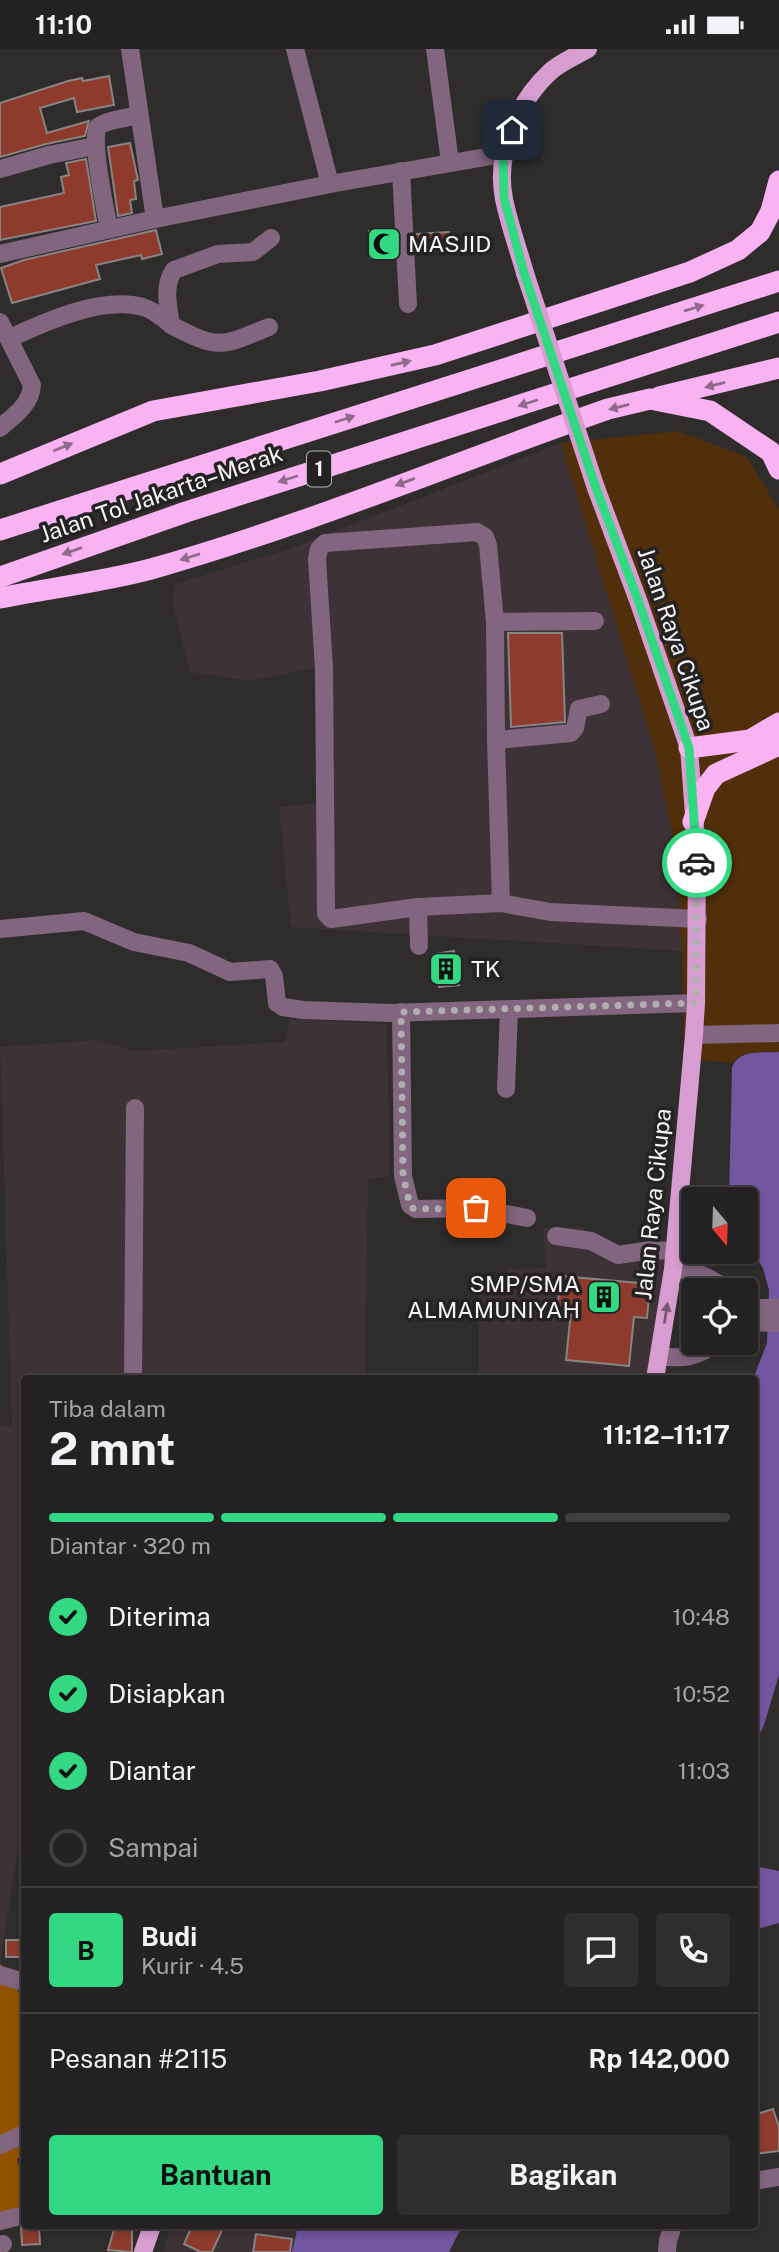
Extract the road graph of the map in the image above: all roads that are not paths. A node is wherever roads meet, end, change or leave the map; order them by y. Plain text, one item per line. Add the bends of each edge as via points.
1 (130, 49) edge
2 (295, 49) edge
3 (435, 49) edge
4 (588, 49) edge
5 (139, 115) junction
6 (95, 146) junction
7 (503, 155) junction
8 (450, 162) junction
9 (0, 169) edge
10 (401, 171) junction
11 (779, 181) edge
12 (330, 184) junction
13 (155, 219) junction
14 (108, 229) junction
15 (271, 239) dead end
16 (0, 254) edge
17 (779, 281) edge
18 (408, 304) dead end
19 (0, 322) edge
20 (779, 322) edge
21 (171, 324) junction
22 (270, 327) dead end
23 (10, 338) junction
24 (779, 369) edge
25 (650, 399) junction
26 (0, 428) edge
27 (779, 469) edge
28 (0, 474) edge
29 (0, 530) edge
30 (0, 577) edge
31 (0, 598) edge
32 (595, 621) dead end
33 (495, 622) junction
34 (601, 704) dead end
35 (779, 723) edge
36 (495, 740) junction
37 (779, 745) edge
38 (689, 748) junction
39 (694, 821) junction
40 (500, 903) junction
41 (418, 907) junction
42 (698, 919) junction
43 (0, 929) edge
44 (419, 946) dead end
45 (696, 1003) junction
46 (509, 1009) junction
47 (401, 1012) junction
48 (779, 1033) edge
49 (694, 1035) junction
50 (506, 1089) dead end
51 (135, 1108) dead end
52 (527, 1218) dead end
53 (556, 1236) dead end
54 (674, 1260) junction
55 (708, 1278) edge
56 (758, 1308) edge
57 (779, 1308) edge
58 (758, 1322) edge
59 (779, 1323) edge
60 (696, 1355) edge
61 (659, 1356) junction
62 (133, 1375) edge
63 (655, 1375) edge
64 (0, 1975) edge
65 (21, 1981) edge
66 (21, 2135) edge
67 (0, 2145) edge
68 (779, 2177) edge
69 (758, 2180) edge
70 (21, 2216) edge
71 (0, 2221) edge
72 (151, 2229) edge
73 (672, 2229) edge
74 (143, 2252) edge
75 (667, 2252) edge

1 - 5 street
2 - 12 street
3 - 8 street
4 - 7 main road, Jalan Raya Cikupa via 551,70 532,94
5 - 6 street via 99,125
5 - 13 street
6 - 9 street
6 - 14 street
7 - 8 street
7 - 38 main road, Jalan Raya Cikupa, bridge via 504,198 524,273
8 - 10 street
10 - 12 street
10 - 18 street
28 -> 11 highway via 153,411 435,355 690,272 738,250 760,232
12 - 13 street
13 - 14 street
14 - 16 street
15 - 21 street via 253,252 218,254 174,270 167,300
29 -> 17 highway, Jalan Tol Jakarta–Merak / 1
19 - 23 street
20 -> 30 highway, Jalan Tol Jakarta–Merak / 1 via 186,512
21 - 22 street via 200,340 221,344
21 - 23 street via 145,307 120,305 73,313
23 - 26 street via 32,385 31,394
24 -> 25 highway
25 - 27 highway via 710,411 771,452
25 -> 31 highway via 608,409 201,554
32 - 33 street
33 - 36 street
33 - 41 street via 488,545 477,532 325,543 319,549 326,915 331,919
34 - 36 street via 579,709 572,732
35 - 38 highway via 750,740
36 - 40 street
37 - 39 highway via 716,774 705,788
38 - 39 main road, Jalan Raya Cikupa
39 - 42 main road, Jalan Raya Cikupa
40 - 41 street
40 - 42 street via 550,912
41 - 44 street
42 - 45 main road, Jalan Raya Cikupa
43 - 47 street via 84,921 134,942 190,953 230,972 270,969 277,1003 282,1007
45 - 46 street
45 - 49 main road, Jalan Raya Cikupa
46 - 47 street
46 - 50 street
47 - 52 street via 403,1176 410,1205 416,1209 476,1208
48 - 49 street
49 - 54 main road, Jalan Raya Cikupa
51 - 62 street
53 - 54 street via 591,1241 618,1255 651,1249
54 - 55 street
61 -> 54 main road, Jalan Raya Cikupa
56 - 57 street
58 - 59 street
60 - 61 street
61 - 63 main road, Jalan Raya Cikupa
64 - 65 street
66 - 67 street
68 - 69 street
70 - 71 street
72 - 74 main road
73 - 75 street

